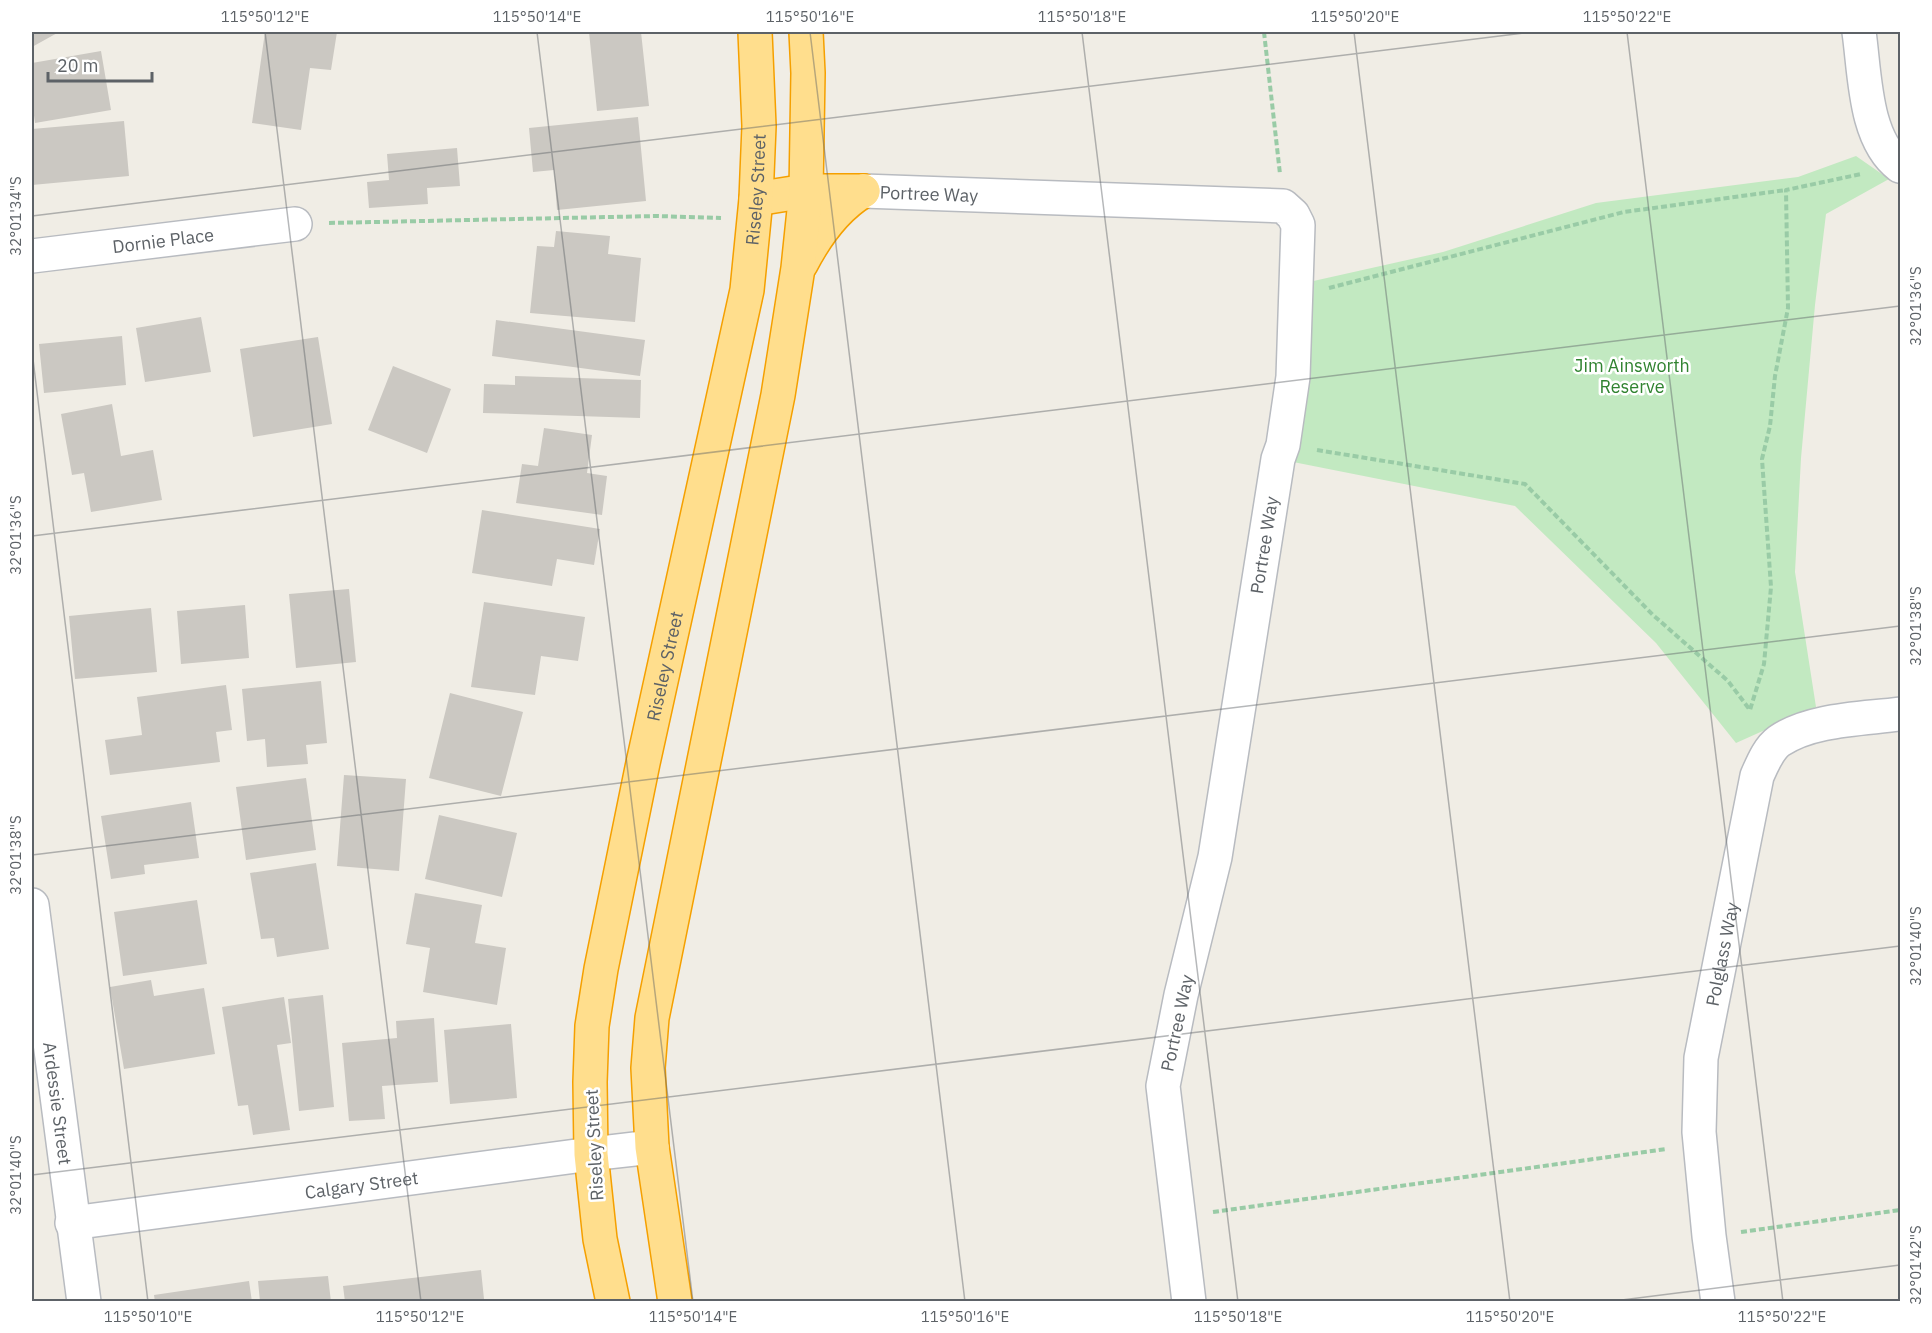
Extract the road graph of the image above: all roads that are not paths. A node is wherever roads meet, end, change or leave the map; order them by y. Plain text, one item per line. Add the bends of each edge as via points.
1 (754, 32) edge
2 (806, 32) edge
3 (1859, 32) edge
4 (1899, 166) edge
5 (806, 191) junction
6 (863, 191) junction
7 (756, 199) junction
8 (295, 224) road end
9 (32, 256) edge
10 (798, 268) junction
11 (1900, 714) edge
12 (32, 905) edge
13 (652, 1147) junction
14 (591, 1154) junction
15 (72, 1222) junction
16 (84, 1302) edge
17 (613, 1302) edge
18 (675, 1302) edge
19 (1189, 1302) edge
20 (1718, 1302) edge

1 - 7 highway, Riseley Street via 759,126
2 - 5 highway
3 - 4 street via 1872,120 1879,141
5 - 6 highway
5 - 7 highway
5 - 10 highway
6 - 10 highway via 846,201 827,223
6 - 19 street, Portree Way via 1283,206 1298,225 1293,377 1283,445 1215,857 1163,1086
7 - 14 highway, Riseley Street via 747,290 601,969 592,1026
8 - 9 street, Dornie Place
10 - 13 highway via 776,407 652,1018 648,1068
11 - 20 street, Polglass Way via 1808,726 1778,742 1757,776 1701,1058 1698,1095
12 - 15 street, Ardessie Street
13 - 14 street, Calgary Street
13 - 18 highway
14 - 15 street, Calgary Street
14 - 17 highway, Riseley Street via 600,1239
15 - 16 street, Ardessie Street

